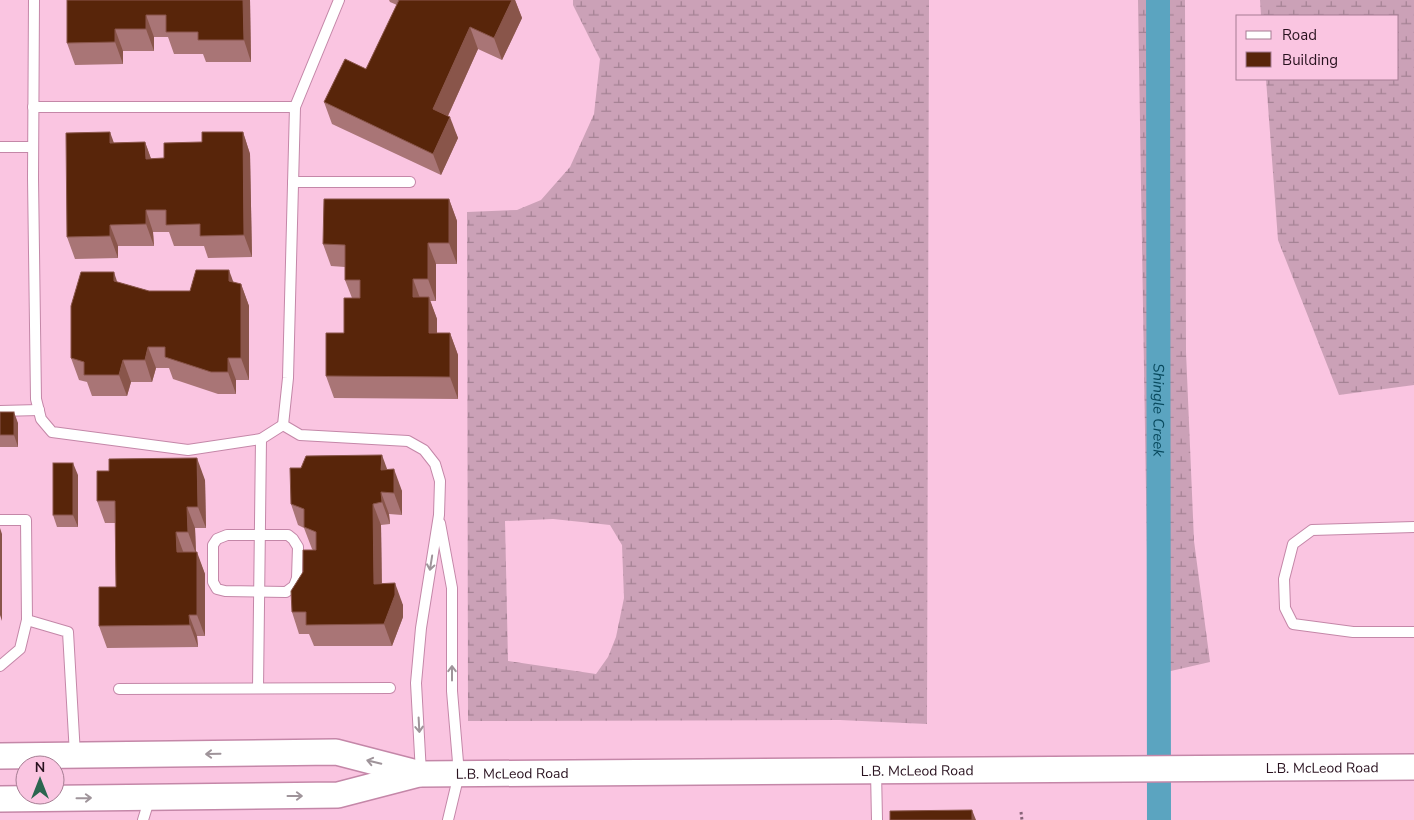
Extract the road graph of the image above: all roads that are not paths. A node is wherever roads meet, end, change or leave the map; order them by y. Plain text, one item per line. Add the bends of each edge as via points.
1 (34, 0) edge
2 (339, 0) edge
3 (33, 107) junction
4 (295, 107) junction
5 (33, 146) junction
6 (0, 147) edge
7 (293, 182) junction
8 (410, 182) dead end
9 (39, 410) junction
10 (0, 411) edge
11 (284, 425) junction
12 (261, 439) junction
13 (439, 515) junction
14 (0, 520) edge
15 (1414, 527) edge
16 (260, 535) junction
17 (259, 592) junction
18 (27, 620) junction
19 (1414, 632) edge
20 (0, 666) edge
21 (258, 688) junction
22 (390, 688) dead end
23 (119, 689) dead end
24 (75, 755) junction
25 (0, 756) edge
26 (1414, 767) edge
27 (876, 771) junction
28 (421, 774) junction
29 (459, 774) junction
30 (0, 799) edge
31 (147, 809) edge
32 (448, 820) edge
33 (876, 820) edge

1 - 3 lane
2 - 4 lane
3 - 4 lane
3 - 5 lane
4 - 7 lane
5 - 6 lane
5 - 9 lane via 36,399
7 - 8 lane
7 - 11 lane
9 - 10 lane
9 - 12 lane via 52,432 188,450
11 - 12 lane
11 - 13 lane via 300,435 408,441 424,450 435,464 440,482
12 - 16 lane
13 -> 28 lane via 421,628 416,683
29 -> 13 lane via 452,691 452,588
14 - 18 lane via 26,520
15 - 19 lane via 1312,530 1293,544 1284,579 1285,608 1293,624 1353,632
16 - 17 lane
16 - 17 lane via 288,535 293,539 298,547 298,578 286,592
16 - 17 lane via 227,535 213,545 213,582 217,590
17 - 21 lane
18 - 20 lane via 20,649
18 - 24 lane via 68,632
21 - 22 lane
21 - 23 lane
24 - 25 street, L.B. McLeod Road
28 -> 24 street, L.B. McLeod Road via 336,752
26 - 27 street, L.B. McLeod Road
27 - 29 street, L.B. McLeod Road
27 - 33 lane
28 - 29 street, L.B. McLeod Road
31 -> 28 street, L.B. McLeod Road via 338,795
29 - 32 lane
30 -> 31 street, L.B. McLeod Road

